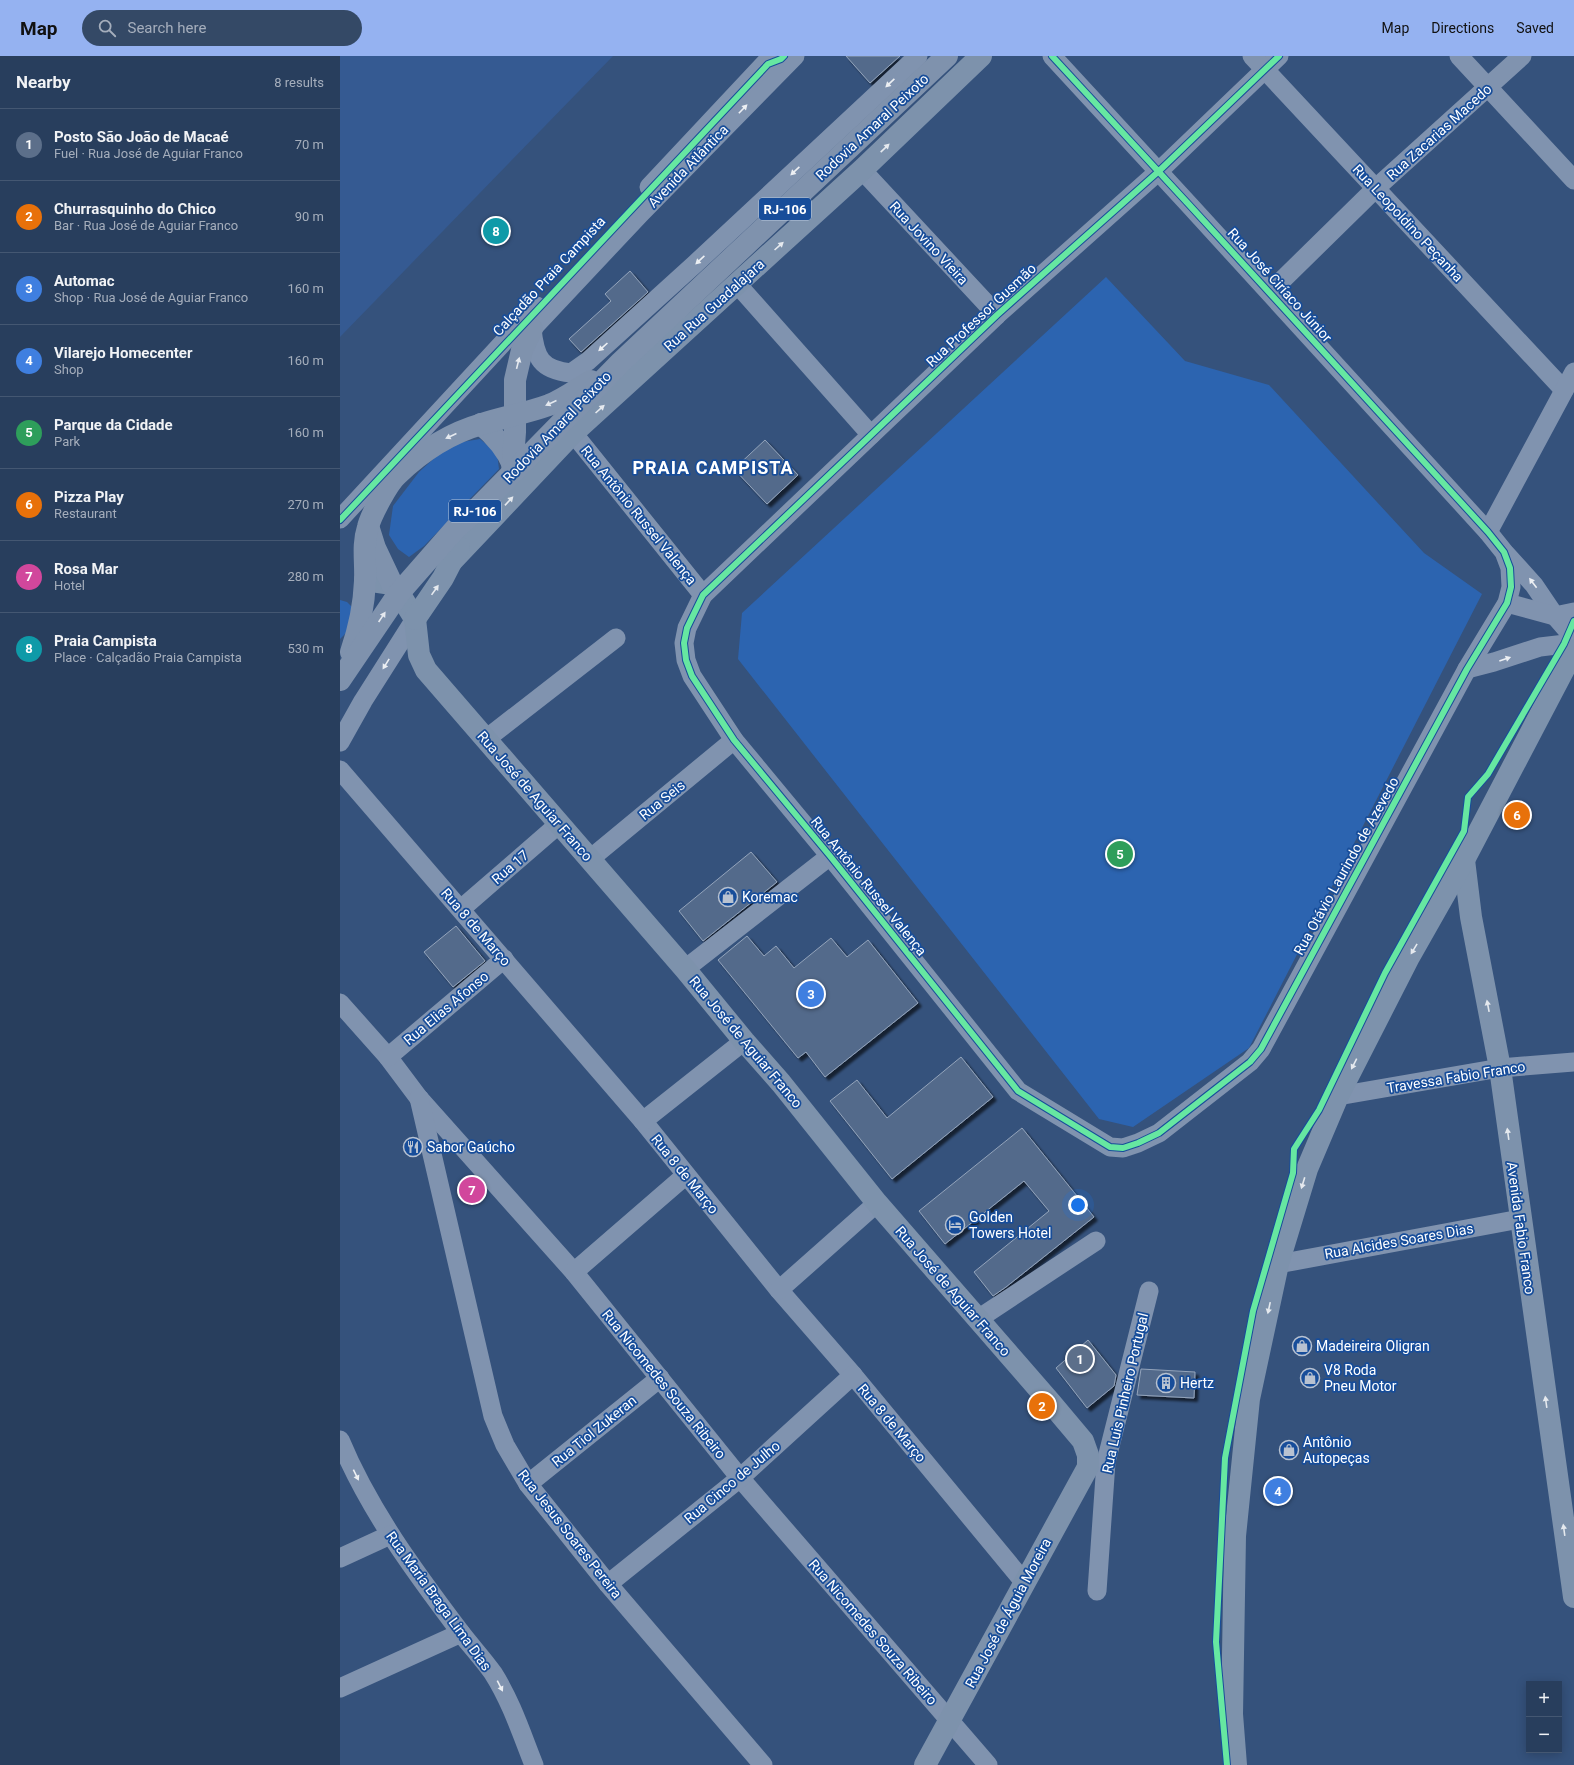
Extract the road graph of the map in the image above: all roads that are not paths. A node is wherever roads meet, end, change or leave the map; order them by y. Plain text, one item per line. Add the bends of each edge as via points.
1 (779, 56) edge
2 (795, 56) edge
3 (918, 56) edge
4 (947, 56) edge
5 (981, 56) edge
6 (1052, 56) edge
7 (1279, 56) edge
8 (1459, 56) edge
9 (1522, 56) edge
10 (1258, 63) edge
11 (1489, 87) junction
12 (862, 170) junction
13 (1159, 171) junction
14 (1574, 180) edge
15 (1376, 188) junction
16 (737, 284) junction
17 (1270, 292) junction
18 (997, 315) junction
19 (532, 329) junction
20 (621, 362) junction
21 (1574, 372) edge
22 (1564, 390) junction
23 (515, 416) junction
24 (481, 424) junction
25 (573, 433) junction
26 (871, 435) junction
27 (512, 469) junction
28 (472, 514) junction
29 (340, 520) edge
30 (368, 526) junction
31 (1488, 532) junction
32 (1504, 552) junction
33 (454, 560) junction
34 (365, 580) junction
35 (395, 588) junction
36 (703, 595) junction
37 (1507, 603) junction
38 (1574, 612) edge
39 (1555, 616) junction
40 (415, 619) junction
41 (616, 638) dead end
42 (1574, 638) edge
43 (1574, 643) edge
44 (1574, 650) edge
45 (1467, 668) junction
46 (342, 676) edge
47 (486, 739) junction
48 (734, 740) junction
49 (340, 742) edge
50 (340, 770) edge
51 (559, 824) junction
52 (830, 856) junction
53 (590, 859) junction
54 (1464, 860) junction
55 (460, 909) junction
56 (1434, 915) junction
57 (1471, 917) junction
58 (504, 959) junction
59 (685, 969) junction
60 (340, 1003) edge
61 (744, 1041) junction
62 (388, 1057) junction
63 (1574, 1062) edge
64 (1500, 1068) junction
65 (1338, 1096) junction
66 (418, 1097) junction
67 (644, 1121) junction
68 (1110, 1147) joint
69 (686, 1175) junction
70 (877, 1203) junction
71 (1520, 1219) junction
72 (1096, 1241) dead end
73 (1278, 1264) junction
74 (574, 1272) junction
75 (780, 1290) junction
76 (1149, 1291) dead end
77 (978, 1319) junction
78 (853, 1375) junction
79 (660, 1378) junction
80 (340, 1440) edge
81 (1097, 1462) junction
82 (740, 1478) junction
83 (528, 1484) junction
84 (390, 1535) junction
85 (340, 1558) edge
86 (1024, 1582) junction
87 (608, 1584) junction
88 (1097, 1590) dead end
89 (1574, 1597) edge
90 (461, 1633) junction
91 (340, 1688) edge
92 (950, 1721) junction
93 (534, 1765) edge
94 (763, 1765) edge
95 (925, 1765) edge
96 (988, 1765) edge
97 (1236, 1765) edge

1 - 29 street, Calçadão Praia Campista via 768,60
19 -> 2 street, Avenida Atlântica via 640,214
3 -> 19 street via 588,361 571,373 550,369 536,354
4 - 20 highway, Rodovia Amaral Peixoto / RJ-106
12 -> 5 main road, Rua Rua Guadalajara
6 - 13 street, Rua José Ciríaco Júnior
7 - 10 street, Rua Professor Gusmão
8 - 11 street
9 - 11 street, Rua Zacarias Macedo
10 - 13 street, Rua Professor Gusmão
10 - 15 street, Rua Leopoldino Peçanha
11 - 14 street
11 - 15 street, Rua Zacarias Macedo
16 -> 12 main road, Rua Rua Guadalajara
12 - 18 street, Rua Jovino Vieira
13 - 17 street, Rua José Ciríaco Júnior
13 - 18 street, Rua Professor Gusmão
15 - 17 street, Rua Zacarias Macedo
15 - 22 street, Rua Leopoldino Peçanha
25 -> 16 main road, Rua Rua Guadalajara
16 - 26 street
17 - 31 street, Rua José Ciríaco Júnior
18 - 26 street, Rua Professor Gusmão
23 -> 19 highway via 515,380 518,363
20 -> 23 highway, Rodovia Amaral Peixoto / RJ-106 via 568,395
20 - 27 highway, Rodovia Amaral Peixoto / RJ-106
21 - 22 street
22 - 31 street
23 - 24 highway, Rodovia Amaral Peixoto / RJ-106
23 - 27 highway
24 - 27 highway via 504,447
24 -> 30 highway, Rodovia Amaral Peixoto / RJ-106 via 435,444 396,475
33 -> 25 main road, Rua Rua Guadalajara
25 - 36 street, Rua Antônio Russel Valença
26 - 36 street, Rua Professor Gusmão
27 - 28 highway, Rodovia Amaral Peixoto / RJ-106
28 - 33 main road
28 - 35 highway, Rodovia Amaral Peixoto / RJ-106
30 - 34 highway, Rodovia Amaral Peixoto / RJ-106 via 363,548
30 - 35 highway via 375,548
31 - 32 street, Rua Otávio Laurindo de Azevedo
32 - 37 street, Rua Otávio Laurindo de Azevedo via 1511,587
39 -> 32 street via 1534,585
40 -> 33 main road
34 - 35 main road
34 - 46 highway, Rodovia Amaral Peixoto / RJ-106 via 358,632
35 - 40 main road, Rua José de Aguiar Franco
46 -> 35 highway, Rodovia Amaral Peixoto / RJ-106
36 - 48 street, Rua Antônio Russel Valença via 687,628 684,643 686,660 692,676
37 - 39 street
37 - 45 street, Rua Otávio Laurindo de Azevedo
38 - 39 street
39 - 42 street
40 - 47 main road, Rua José de Aguiar Franco via 419,655 426,670
40 -> 49 street
41 - 47 street
45 -> 43 street via 1540,647
44 - 54 main road
45 - 68 street, Rua Otávio Laurindo de Azevedo via 1261,1049 1250,1062 1159,1133 1123,1148
47 - 51 main road, Rua José de Aguiar Franco
48 - 52 street, Rua Antônio Russel Valença
48 - 53 street, Rua Seis
50 - 55 street, Rua 8 de Março
51 - 53 main road, Rua José de Aguiar Franco
51 - 55 street, Rua 17
52 - 59 street
52 - 68 street, Rua Antônio Russel Valença via 1018,1091
53 - 59 main road, Rua José de Aguiar Franco
54 - 56 main road
54 - 57 main road, Avenida Fabio Franco
55 - 58 street, Rua 8 de Março
56 - 57 main road via 1442,909 1456,906 1465,910
56 -> 65 main road via 1409,956
64 -> 57 main road, Avenida Fabio Franco
58 - 62 street, Rua Elias Afonso
58 - 67 street, Rua 8 de Março
59 - 61 main road, Rua José de Aguiar Franco
60 - 62 street, Rua Nicomedes Souza Ribeiro
61 - 67 street
61 - 70 main road, Rua José de Aguiar Franco
62 - 66 street, Rua Nicomedes Souza Ribeiro
63 - 64 street, Travessa Fabio Franco
64 - 65 street, Travessa Fabio Franco
71 -> 64 main road, Avenida Fabio Franco
65 -> 73 main road via 1307,1169
66 - 74 street, Rua Nicomedes Souza Ribeiro
66 - 83 street, Rua Jesus Soares Pereira via 493,1416 505,1445
67 - 69 street, Rua 8 de Março
69 - 74 street
69 - 75 street, Rua 8 de Março
70 - 75 street
70 - 77 main road, Rua José de Aguiar Franco
71 - 73 street, Rua Alcides Soares Dias
89 -> 71 main road, Avenida Fabio Franco
72 - 77 street
73 -> 97 main road via 1249,1399 1235,1536 1232,1714
74 - 79 street, Rua Nicomedes Souza Ribeiro
75 - 78 street, Rua 8 de Março
76 - 81 street, Rua Luis Pinheiro Portugal
77 - 81 main road, Rua José de Aguiar Franco via 1041,1390
78 - 82 street, Rua Cinco de Julho
78 - 86 street, Rua 8 de Março
79 - 82 street, Rua Nicomedes Souza Ribeiro
79 - 83 street, Rua Tiol Zukeran
80 -> 84 street, Rua Maria Braga Lima Dias via 364,1490
81 - 86 main road, Rua José de Águia Moreira via 1084,1475
81 - 88 street, Rua Luis Pinheiro Portugal
82 - 87 street, Rua Cinco de Julho
82 - 92 street, Rua Nicomedes Souza Ribeiro
83 - 87 street, Rua Jesus Soares Pereira
84 - 85 street
84 - 90 street, Rua Maria Braga Lima Dias
86 - 92 main road, Rua José de Águia Moreira
87 - 94 street, Rua Jesus Soares Pereira
90 - 91 street
90 -> 93 street, Rua Maria Braga Lima Dias via 493,1674
92 - 95 main road, Rua José de Águia Moreira
92 - 96 street, Rua Nicomedes Souza Ribeiro

